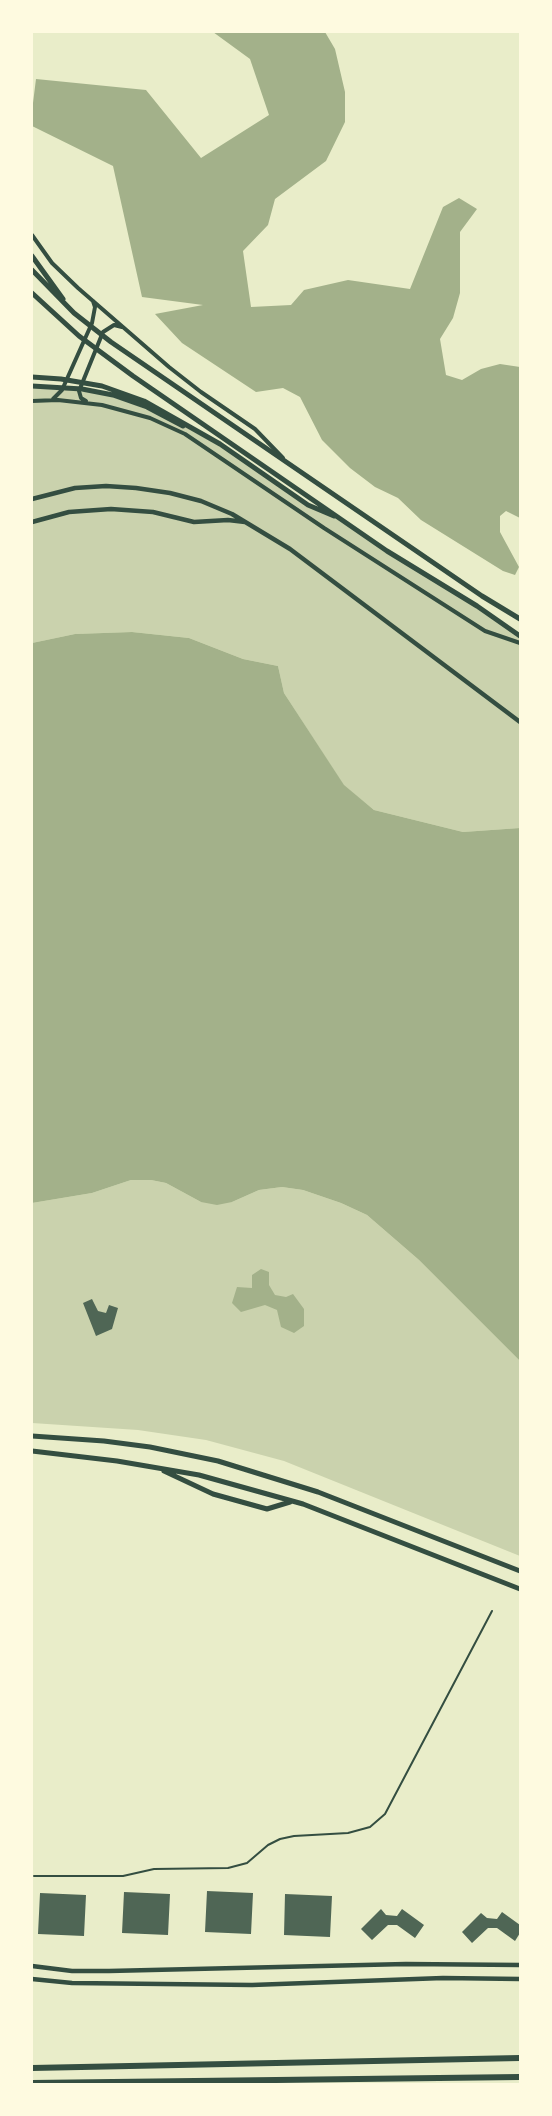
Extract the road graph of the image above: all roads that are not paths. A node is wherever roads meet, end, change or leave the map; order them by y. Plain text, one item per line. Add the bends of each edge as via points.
1 (32, 235) edge
2 (32, 256) edge
3 (32, 270) edge
4 (32, 293) edge
5 (92, 300) junction
6 (69, 308) junction
7 (123, 327) junction
8 (32, 377) edge
9 (32, 386) edge
10 (92, 387) junction
11 (49, 400) junction
12 (32, 401) edge
13 (88, 403) junction
14 (288, 463) junction
15 (32, 499) edge
16 (32, 522) edge
17 (347, 522) junction
18 (250, 524) junction
19 (520, 619) edge
20 (520, 636) edge
21 (520, 643) edge
22 (520, 722) edge
23 (32, 1436) edge
24 (32, 1451) edge
25 (157, 1468) junction
26 (293, 1502) junction
27 (520, 1570) edge
28 (520, 1589) edge
29 (492, 1611) dead end
30 (34, 1876) dead end
31 (520, 1965) edge
32 (32, 1966) edge
33 (32, 1979) edge
34 (520, 1979) edge
35 (520, 2058) edge
36 (32, 2068) edge
37 (520, 2077) edge
38 (32, 2083) edge

1 - 5 street via 52,263
2 - 6 main road
3 - 6 main road
4 - 17 main road via 105,356
5 - 7 street
5 - 11 street via 92,323 62,390
6 - 14 main road via 111,342
7 - 13 street via 114,325 104,332 79,391
7 - 14 street via 184,380 255,429
8 - 10 main road
9 - 10 main road
10 - 17 main road via 125,393 152,405 308,505
11 - 12 street
11 - 13 street
13 - 21 street via 142,415 185,434 485,631
14 - 19 main road
15 - 18 street via 75,488 136,488 201,501
16 - 18 street via 69,512 111,509 153,512 194,522 228,520
17 - 20 main road
18 - 22 street via 290,549
23 - 27 main road via 150,1447 218,1461 318,1492
24 - 25 main road
25 - 26 main road via 200,1475
25 - 26 main road via 213,1494 267,1509
26 - 28 main road
29 - 30 street via 385,1814 370,1827 348,1833 280,1839 247,1863 228,1868 154,1869 123,1876
31 - 32 street via 109,1971
33 - 34 street via 252,1985
35 - 36 highway
37 - 38 highway

